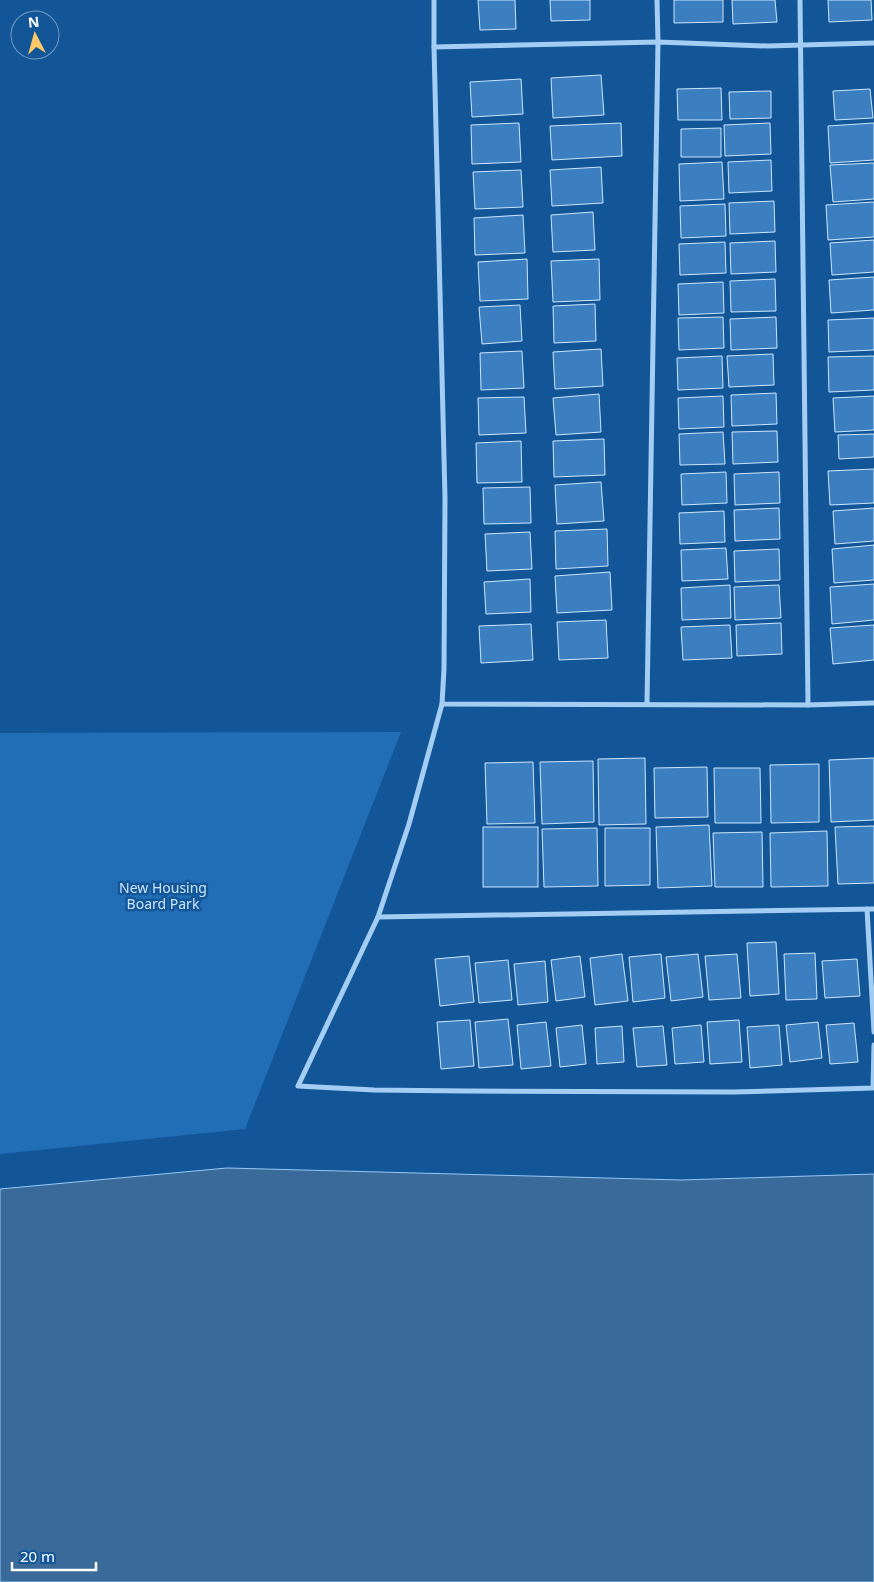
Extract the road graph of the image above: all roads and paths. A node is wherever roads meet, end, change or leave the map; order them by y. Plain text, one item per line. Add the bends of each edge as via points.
1 (434, 0) edge
2 (657, 0) edge
3 (800, 0) edge
4 (658, 42) junction
5 (874, 43) edge
6 (800, 45) junction
7 (434, 47) junction
8 (874, 703) edge
9 (442, 704) junction
10 (647, 704) junction
11 (808, 705) junction
12 (867, 909) junction
13 (874, 909) edge
14 (378, 917) junction
15 (874, 1032) edge
16 (874, 1045) edge

1 - 7 street
2 - 4 street
3 - 6 street
4 - 6 street
4 - 7 street
4 - 10 street
5 - 6 street
6 - 11 street
7 - 9 street via 444,498
8 - 11 street
9 - 10 street
9 - 14 street via 409,824
10 - 11 street
12 - 13 street
12 - 14 street
12 - 15 street
14 - 16 street via 298,1086 374,1090 734,1092 873,1088

